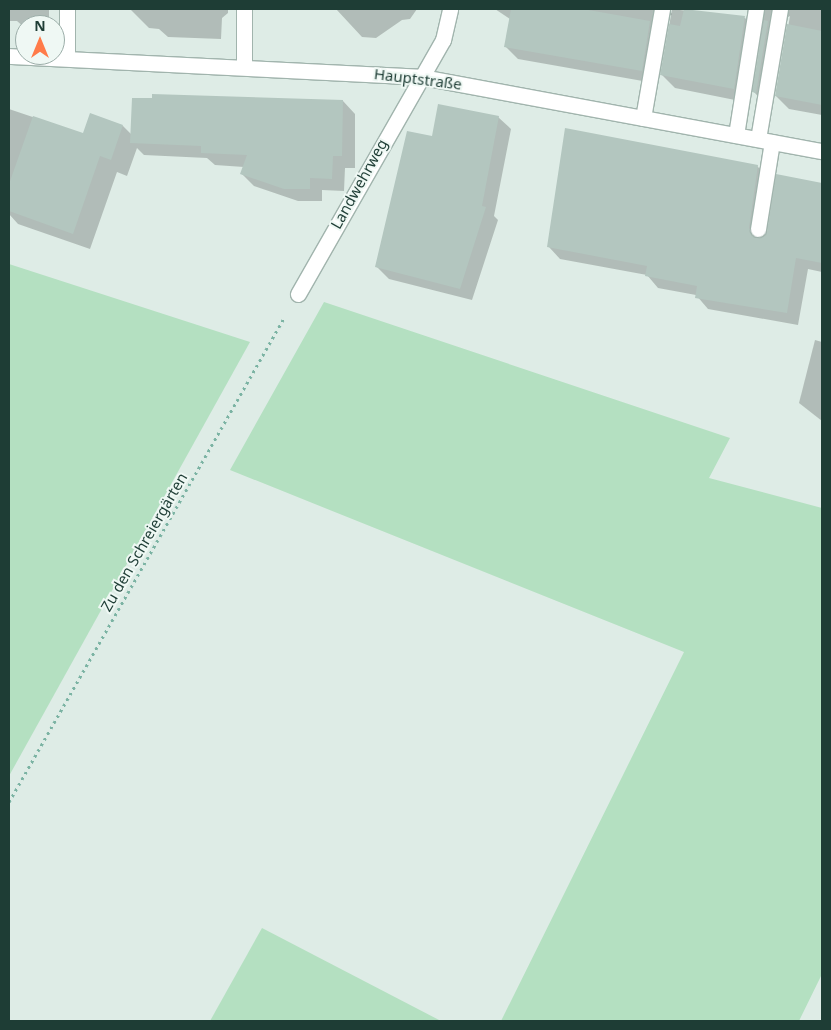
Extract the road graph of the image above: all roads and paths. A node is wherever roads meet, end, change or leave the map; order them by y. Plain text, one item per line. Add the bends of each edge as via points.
1 (67, 9) edge
2 (244, 9) edge
3 (450, 9) edge
4 (662, 9) edge
5 (756, 9) edge
6 (780, 9) edge
7 (9, 56) edge
8 (67, 58) junction
9 (244, 67) junction
10 (422, 77) junction
11 (643, 118) junction
12 (736, 135) junction
13 (765, 141) junction
14 (822, 152) edge
15 (758, 229) dead end
16 (298, 294) joint
17 (9, 802) edge

1 - 8 street
2 - 9 street
3 - 10 street, Landwehrweg via 443,40
4 - 11 street
5 - 12 street
6 - 13 street
7 - 8 street, Hauptstraße
8 - 9 street, Hauptstraße
9 - 10 street, Hauptstraße
10 - 11 street, Hauptstraße
10 - 16 street, Landwehrweg
11 - 12 street, Hauptstraße
12 - 13 street, Hauptstraße
13 - 14 street, Hauptstraße
13 - 15 street
16 - 17 path, Zu den Schreiergärten

